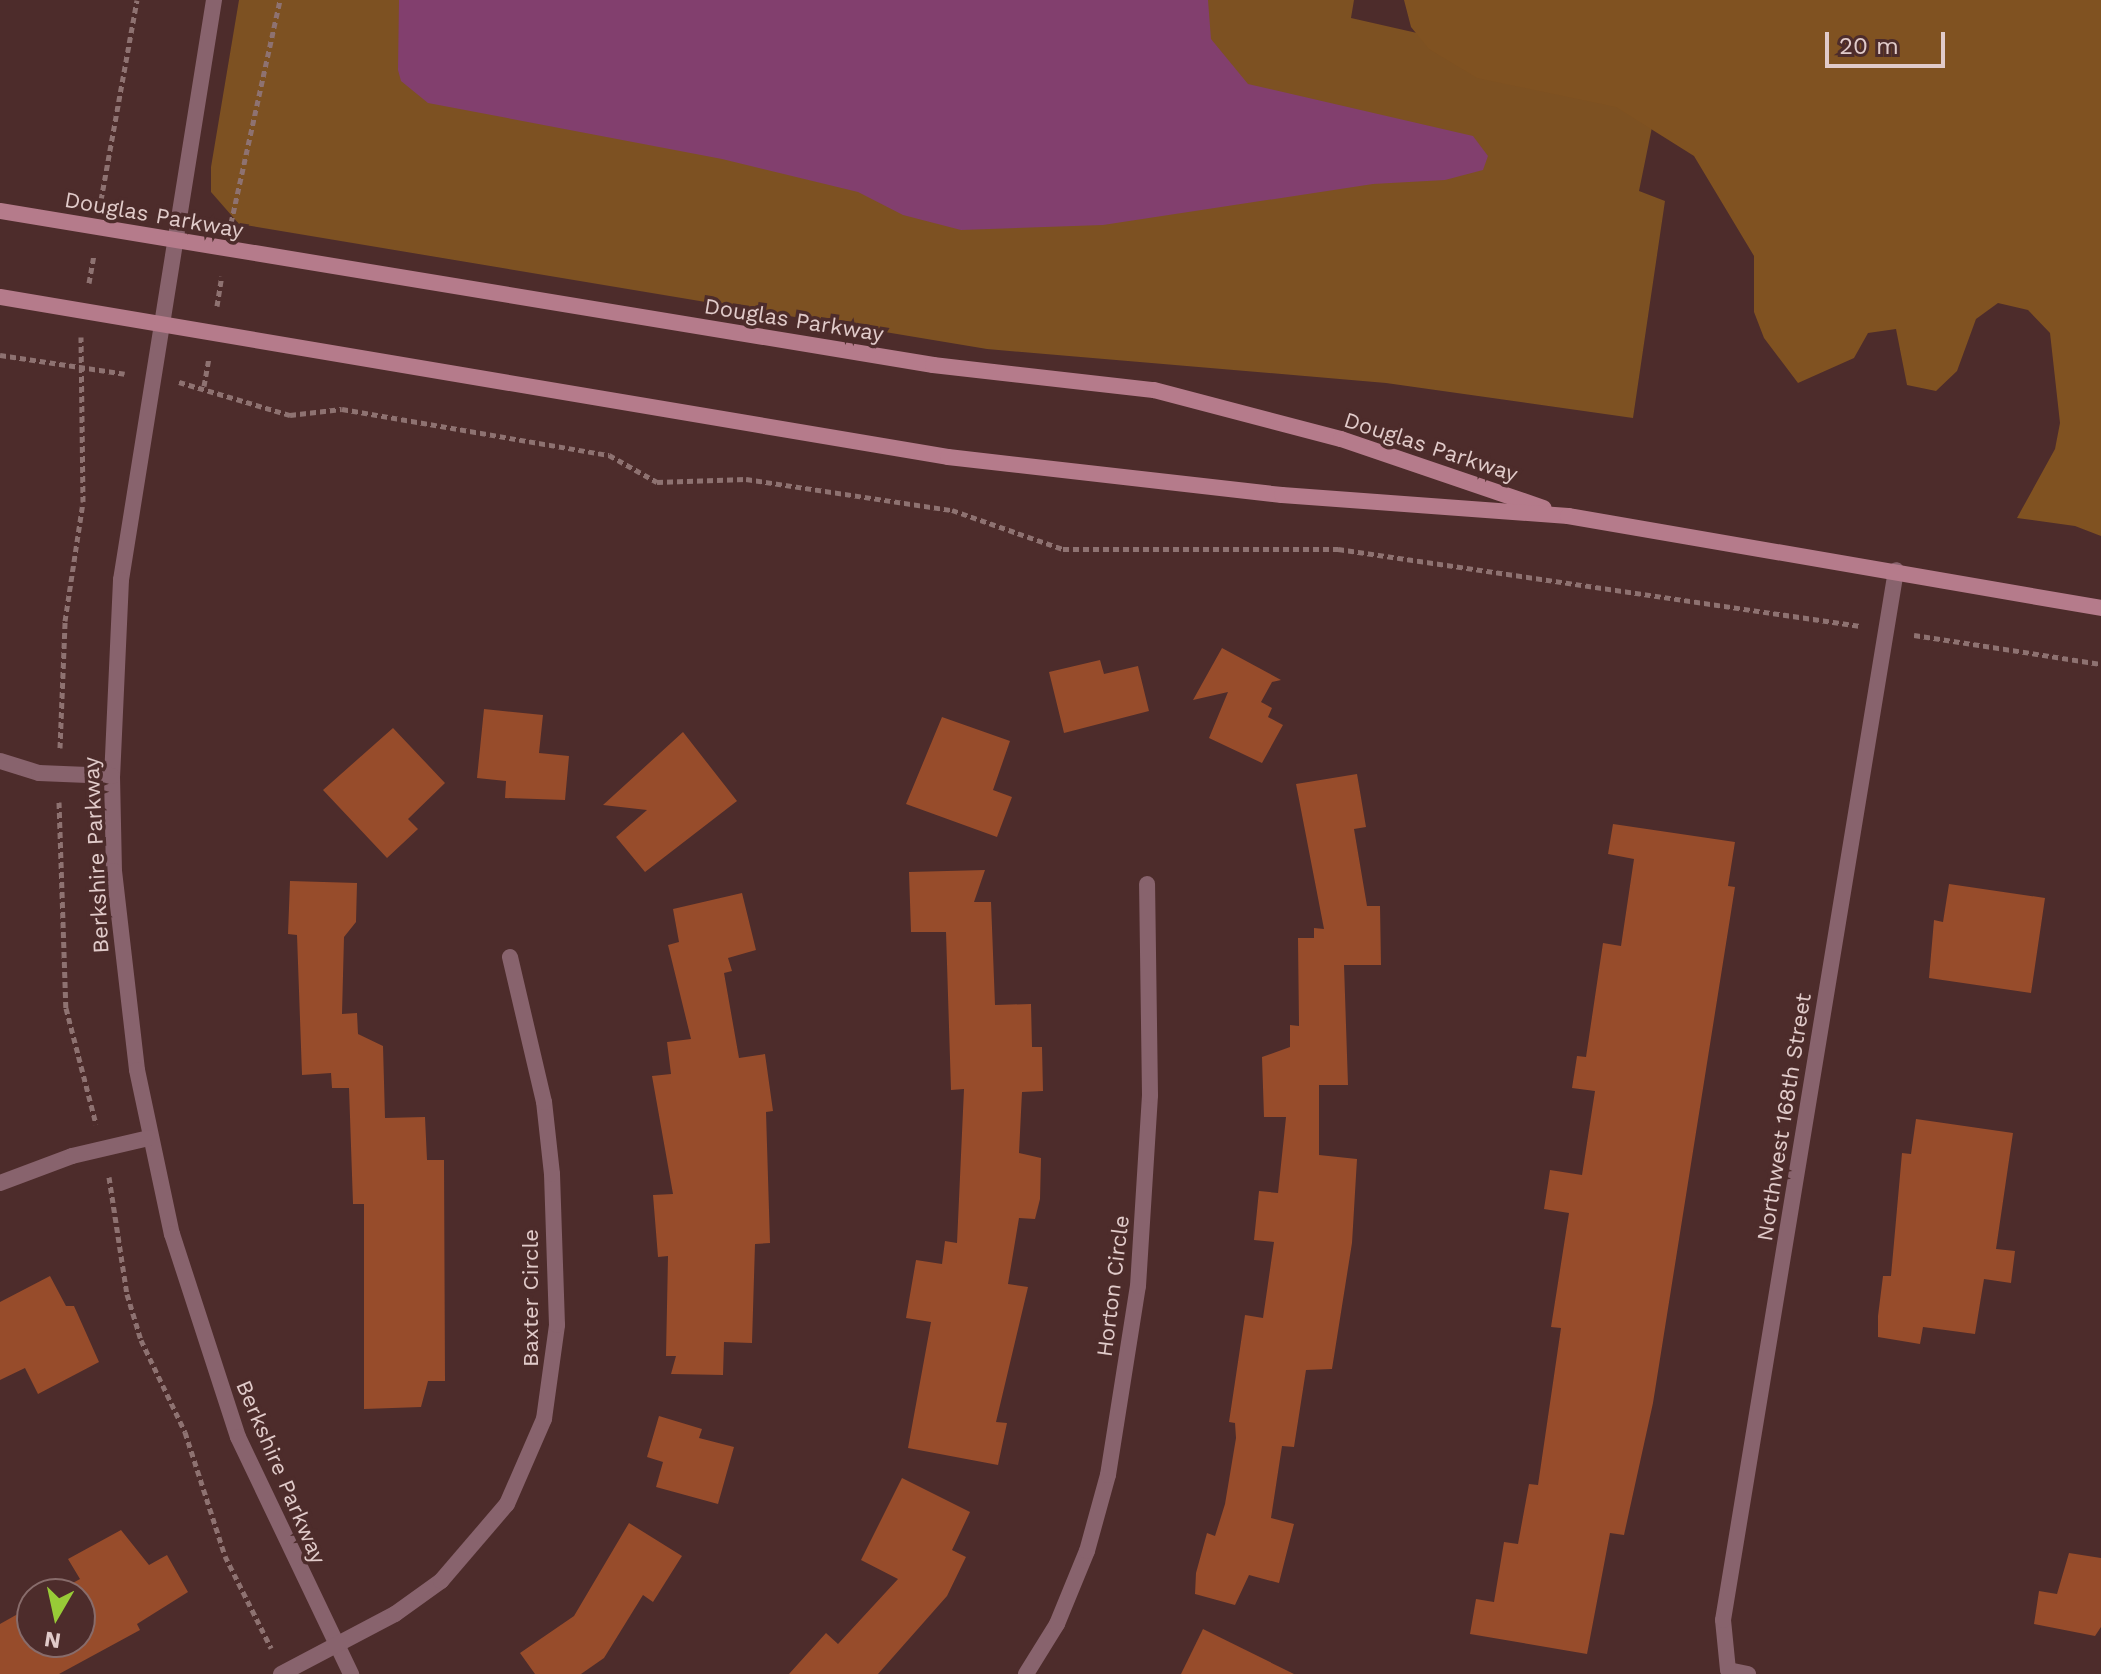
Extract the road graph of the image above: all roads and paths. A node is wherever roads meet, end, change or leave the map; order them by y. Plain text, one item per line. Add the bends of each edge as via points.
1 (214, 0) edge
2 (280, 0) edge
3 (0, 211) edge
4 (232, 219) dead end
5 (175, 241) junction
6 (0, 297) edge
7 (160, 324) junction
8 (0, 355) edge
9 (124, 374) dead end
10 (204, 386) dead end
11 (1568, 516) junction
12 (1896, 570) junction
13 (2101, 608) edge
14 (1853, 624) dead end
15 (1910, 634) dead end
16 (2101, 664) edge
17 (0, 761) edge
18 (112, 776) junction
19 (1147, 884) dead end
20 (510, 957) dead end
21 (149, 1138) junction
22 (0, 1183) edge
23 (334, 1645) junction
24 (281, 1674) edge
25 (351, 1674) edge
26 (1026, 1674) edge
27 (1748, 1674) edge

1 - 5 street, Berkshire Parkway
2 - 4 path
3 - 5 main road, Douglas Parkway
5 - 7 street, Berkshire Parkway
5 - 11 main road, Douglas Parkway via 933,365 1154,390 1341,439
6 - 7 main road, Douglas Parkway
7 - 11 main road, Douglas Parkway via 948,457 1282,495
7 - 18 street, Berkshire Parkway via 121,580
8 - 9 path
10 - 14 path via 290,415 342,409 609,455 657,482 746,479 952,510 1063,549 1338,549
11 - 12 main road, Douglas Parkway
12 - 13 main road, Douglas Parkway
12 - 27 street, Northwest 168th Street via 1723,1620 1728,1670
15 - 16 path
17 - 18 street via 39,773
18 - 21 street, Berkshire Parkway via 125,995
19 - 26 street, Horton Circle via 1150,1111 1135,1302 1108,1475 1087,1551 1057,1624
20 - 23 street, Baxter Circle via 544,1102 552,1174 557,1325 544,1419 507,1504 475,1546 441,1581 395,1614
21 - 22 street via 72,1156
21 - 23 street, Berkshire Parkway via 180,1264 238,1437
23 - 24 street, Baxter Circle
23 - 25 street, Berkshire Parkway

